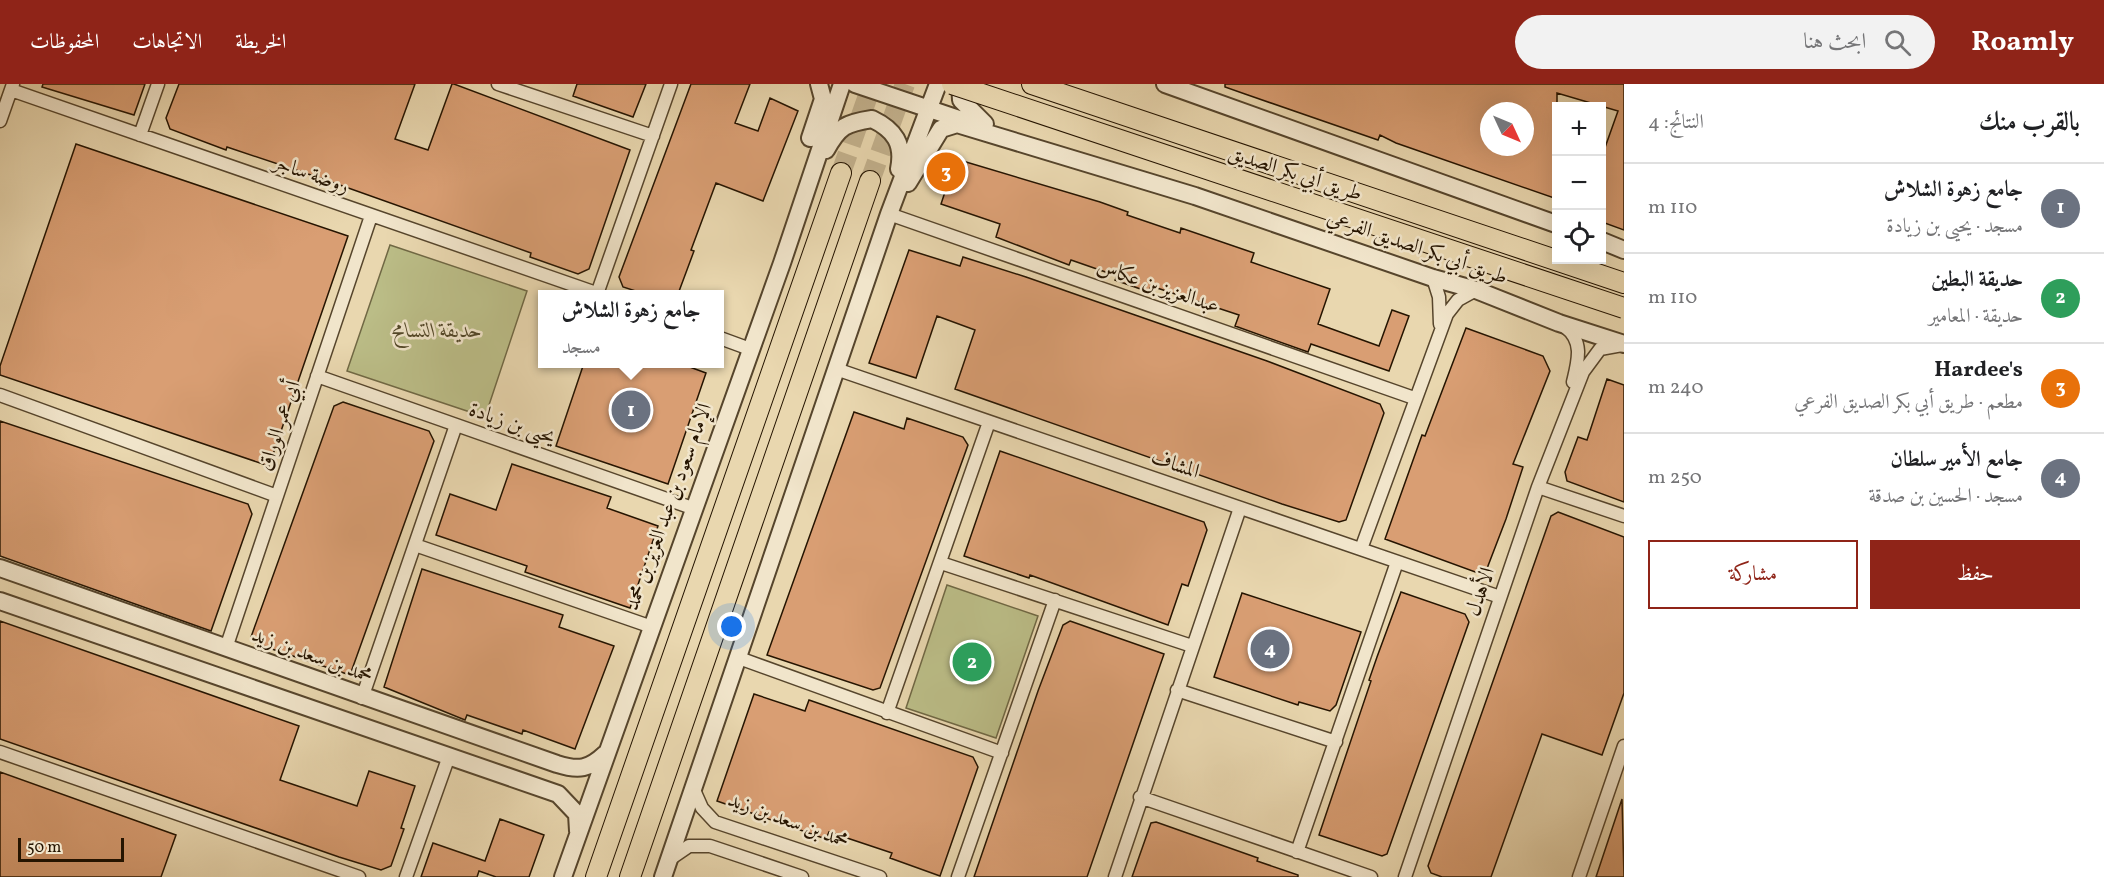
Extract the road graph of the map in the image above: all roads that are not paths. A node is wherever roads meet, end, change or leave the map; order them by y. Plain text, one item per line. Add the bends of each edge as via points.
1 (158, 84) edge
2 (498, 84) edge
3 (671, 84) edge
4 (819, 84) edge
5 (842, 84) edge
6 (855, 84) edge
7 (938, 84) edge
8 (952, 84) edge
9 (960, 84) edge
10 (1032, 84) edge
11 (1165, 84) edge
12 (12, 87) edge
13 (927, 110) junction
14 (0, 121) edge
15 (140, 135) junction
16 (652, 136) junction
17 (1065, 152) junction
18 (841, 173) tunnel mouth
19 (870, 181) tunnel mouth
20 (1195, 196) junction
21 (889, 214) junction
22 (371, 216) junction
23 (797, 216) junction
24 (1552, 222) edge
25 (1606, 243) edge
26 (1624, 250) edge
27 (1433, 278) junction
28 (1624, 284) edge
29 (586, 290) edge
30 (599, 290) edge
31 (1476, 290) junction
32 (1624, 308) edge
33 (1559, 323) junction
34 (724, 339) edge
35 (1437, 339) junction
36 (1624, 344) edge
37 (750, 349) junction
38 (836, 369) junction
39 (317, 376) junction
40 (0, 395) edge
41 (1414, 398) junction
42 (1565, 419) junction
43 (989, 422) junction
44 (456, 425) junction
45 (1538, 487) junction
46 (277, 496) junction
47 (1240, 508) junction
48 (695, 509) junction
49 (1624, 516) edge
50 (415, 545) junction
51 (1361, 549) junction
52 (1397, 562) junction
53 (941, 563) junction
54 (0, 568) edge
55 (1500, 597) junction
56 (1055, 600) junction
57 (0, 601) edge
58 (652, 627) junction
59 (1192, 646) junction
60 (225, 648) junction
61 (740, 658) junction
62 (1177, 690) junction
63 (362, 698) junction
64 (887, 713) junction
65 (1336, 742) junction
66 (1624, 746) edge
67 (0, 752) edge
68 (606, 753) junction
69 (1002, 753) junction
70 (449, 756) junction
71 (557, 764) junction
72 (544, 789) junction
73 (694, 790) junction
74 (1140, 798) junction
75 (578, 835) junction
76 (1297, 852) junction
77 (670, 859) junction
78 (359, 877) edge
79 (406, 877) edge
80 (564, 877) edge
81 (596, 877) edge
82 (630, 877) edge
83 (663, 877) edge
84 (802, 877) edge
85 (880, 877) edge
86 (958, 877) edge
87 (1115, 877) edge
88 (1371, 877) edge
89 (1405, 877) edge
90 (1579, 877) edge

1 - 15 street
2 - 16 street
3 - 16 street
4 - 23 street via 823,99 810,140
5 - 23 street, الإمام سعود بن عبد العزيز بن محمد
6 - 13 street, طريق أبي بكر الصديق الفرعي
7 - 13 street
8 - 32 main road, طريق أبي بكر الصديق, bridge
9 - 17 street via 961,100 980,122
10 - 28 main road, طريق أبي بكر الصديق
11 - 24 street
12 - 14 street
12 - 15 street, روضة ساجر
13 - 17 street, طريق أبي بكر الصديق الفرعي
13 - 21 street
15 - 22 street, روضة ساجر
16 - 30 street
17 - 20 street, طريق أبي بكر الصديق الفرعي
18 - 81 main road
19 - 82 main road
20 - 21 street, طريق أبي بكر الصديق الفرعي via 957,123 941,129
20 - 27 street, طريق أبي بكر الصديق الفرعي
21 - 23 street via 902,153 897,136 872,119 852,122 836,132
21 - 38 street
21 - 41 street, عبدالعزيز بن عكاس
22 - 29 street, روضة ساجر
22 - 39 street, أبي عمر الوراق
23 - 37 street, الإمام سعود بن عبد العزيز بن محمد
25 - 26 street
27 - 31 street, طريق أبي بكر الصديق الفرعي
27 - 35 street via 1441,313
31 - 33 street, طريق أبي بكر الصديق الفرعي
31 - 35 street via 1452,305
33 - 36 street, طريق أبي بكر الصديق الفرعي
33 - 42 street via 1575,334 1578,348
34 - 37 street
35 - 41 street
36 - 42 street, الأهدل via 1600,349 1591,358
37 - 48 street, الإمام سعود بن عبد العزيز بن محمد
38 - 43 street, المشاف
38 - 61 street
39 - 44 street, يحيى بن زيادة
39 - 46 street, أبي عمر الوراق
40 - 46 street
41 - 51 street
42 - 45 street, الأهدل
43 - 47 street, المشاف
43 - 53 street
44 - 48 street, يحيى بن زيادة
44 - 50 street
45 - 49 street
45 - 55 street, الأهدل
46 - 60 street, أبي عمر الوراق
47 - 51 street, المشاف
47 - 59 street
48 - 58 street, الإمام سعود بن عبد العزيز بن محمد
50 - 58 street
50 - 63 street
51 - 52 street, المشاف
52 - 55 street, المشاف
52 - 65 street
53 - 56 street
53 - 64 street
54 - 60 street, محمد بن سعد بن زيد
55 - 89 street, الأهدل
56 - 59 street
56 - 69 street
57 - 70 street
58 - 68 street, الإمام سعود بن عبد العزيز بن محمد
59 - 62 street
60 - 63 street, محمد بن سعد بن زيد
61 - 64 street
61 - 73 street
62 - 65 street
62 - 74 street
63 - 71 street, محمد بن سعد بن زيد
64 - 69 street
65 - 76 street
66 - 90 street
67 - 78 street
68 - 71 street, محمد بن سعد بن زيد via 592,766 570,768
68 - 75 street, الإمام سعود بن عبد العزيز بن محمد
69 - 86 street
70 - 72 street
70 - 79 street
71 - 72 street via 562,781
72 - 75 street via 569,803 576,814
73 - 77 street
73 - 85 street, محمد بن سعد بن زيد via 715,822
74 - 76 street
74 - 87 street
75 - 80 street, الإمام سعود بن عبد العزيز بن محمد
76 - 88 street
77 - 83 street
77 - 84 street via 689,846 711,846

